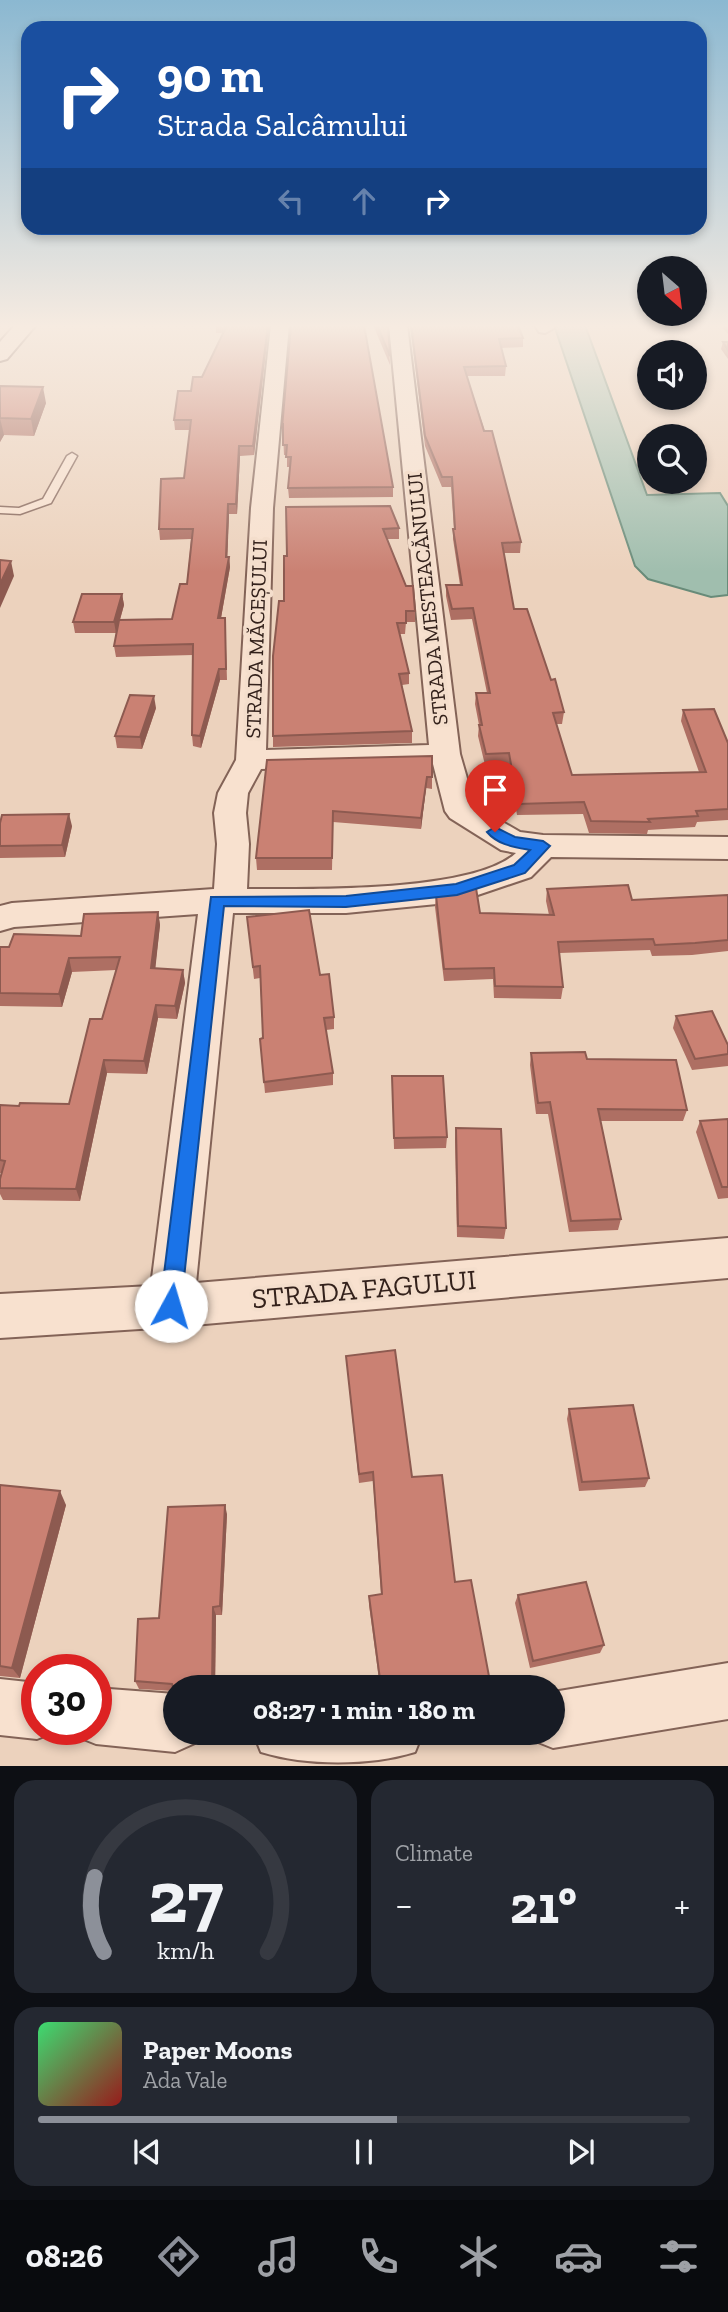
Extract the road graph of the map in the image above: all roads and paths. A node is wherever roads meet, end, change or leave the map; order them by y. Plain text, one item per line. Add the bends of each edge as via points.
1 (272, 407) edge
2 (407, 407) edge
3 (72, 456) dead end
4 (391, 506) edge
5 (417, 506) junction
6 (262, 508) junction
7 (288, 508) edge
8 (0, 510) edge
9 (445, 754) junction
10 (251, 760) junction
11 (527, 844) junction
12 (728, 848) edge
13 (223, 901) junction
14 (0, 919) edge
15 (728, 1258) edge
16 (171, 1306) junction
17 (0, 1316) edge
18 (728, 1691) edge
19 (0, 1707) edge
20 (21, 1709) edge
21 (112, 1717) edge
22 (565, 1718) edge
23 (163, 1722) edge

1 - 6 street, STRADA MĂCEȘULUI
2 - 5 street, STRADA MESTEACĂNULUI
3 - 8 lane via 47,501 20,511
4 - 5 street
5 - 9 street, STRADA MESTEACĂNULUI
6 - 7 street
6 - 10 street, STRADA MĂCEȘULUI
9 - 10 street, STRADA MĂCEȘULUI
9 - 11 street, STRADA MESTEACĂNULUI via 461,811
10 - 13 street via 233,793 233,844
11 - 12 street
11 - 13 street via 519,869 457,890 346,901
13 - 14 street
13 - 16 street
15 - 16 street, STRADA FAGULUI
16 - 17 street, STRADA FAGULUI
18 - 22 street
19 - 20 street
21 - 23 street

